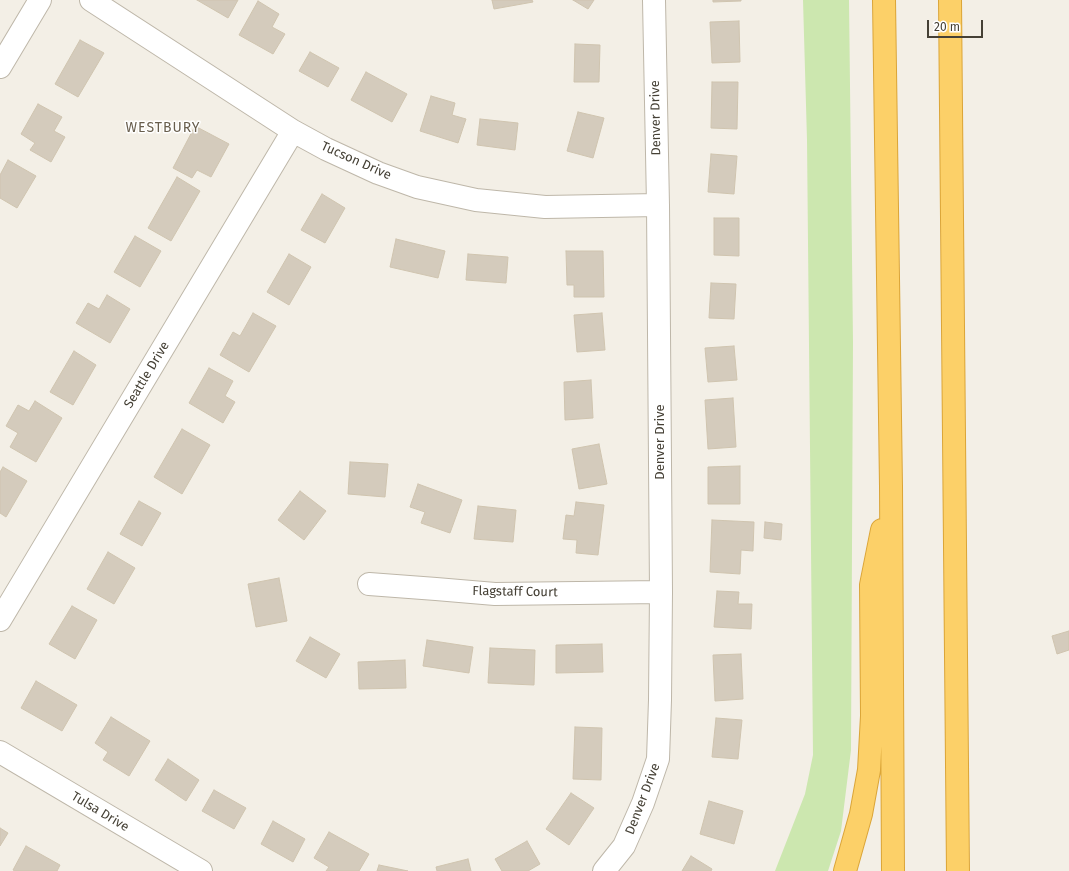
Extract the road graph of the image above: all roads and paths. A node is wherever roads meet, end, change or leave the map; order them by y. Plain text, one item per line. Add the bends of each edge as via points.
1 (40, 0) edge
2 (91, 0) edge
3 (654, 0) edge
4 (884, 0) edge
5 (950, 0) edge
6 (0, 67) edge
7 (293, 131) junction
8 (658, 205) junction
9 (891, 486) junction
10 (369, 584) dead end
11 (661, 592) junction
12 (0, 620) edge
13 (0, 752) edge
14 (201, 871) edge
15 (604, 871) edge
16 (845, 871) edge
17 (893, 871) edge
18 (958, 871) edge

1 - 6 street
2 - 7 street, Tucson Drive
3 - 8 street, Denver Drive
4 - 9 highway
5 - 18 highway
7 - 8 street, Tucson Drive via 378,173 417,187 476,200 545,207
7 - 12 street, Seattle Drive
8 - 11 street, Denver Drive
9 - 16 highway via 871,585 872,716 868,770 861,814
9 - 17 highway
10 - 11 street, Flagstaff Court via 495,594
11 - 15 street, Denver Drive via 658,759 643,804 624,846
13 - 14 street, Tulsa Drive

